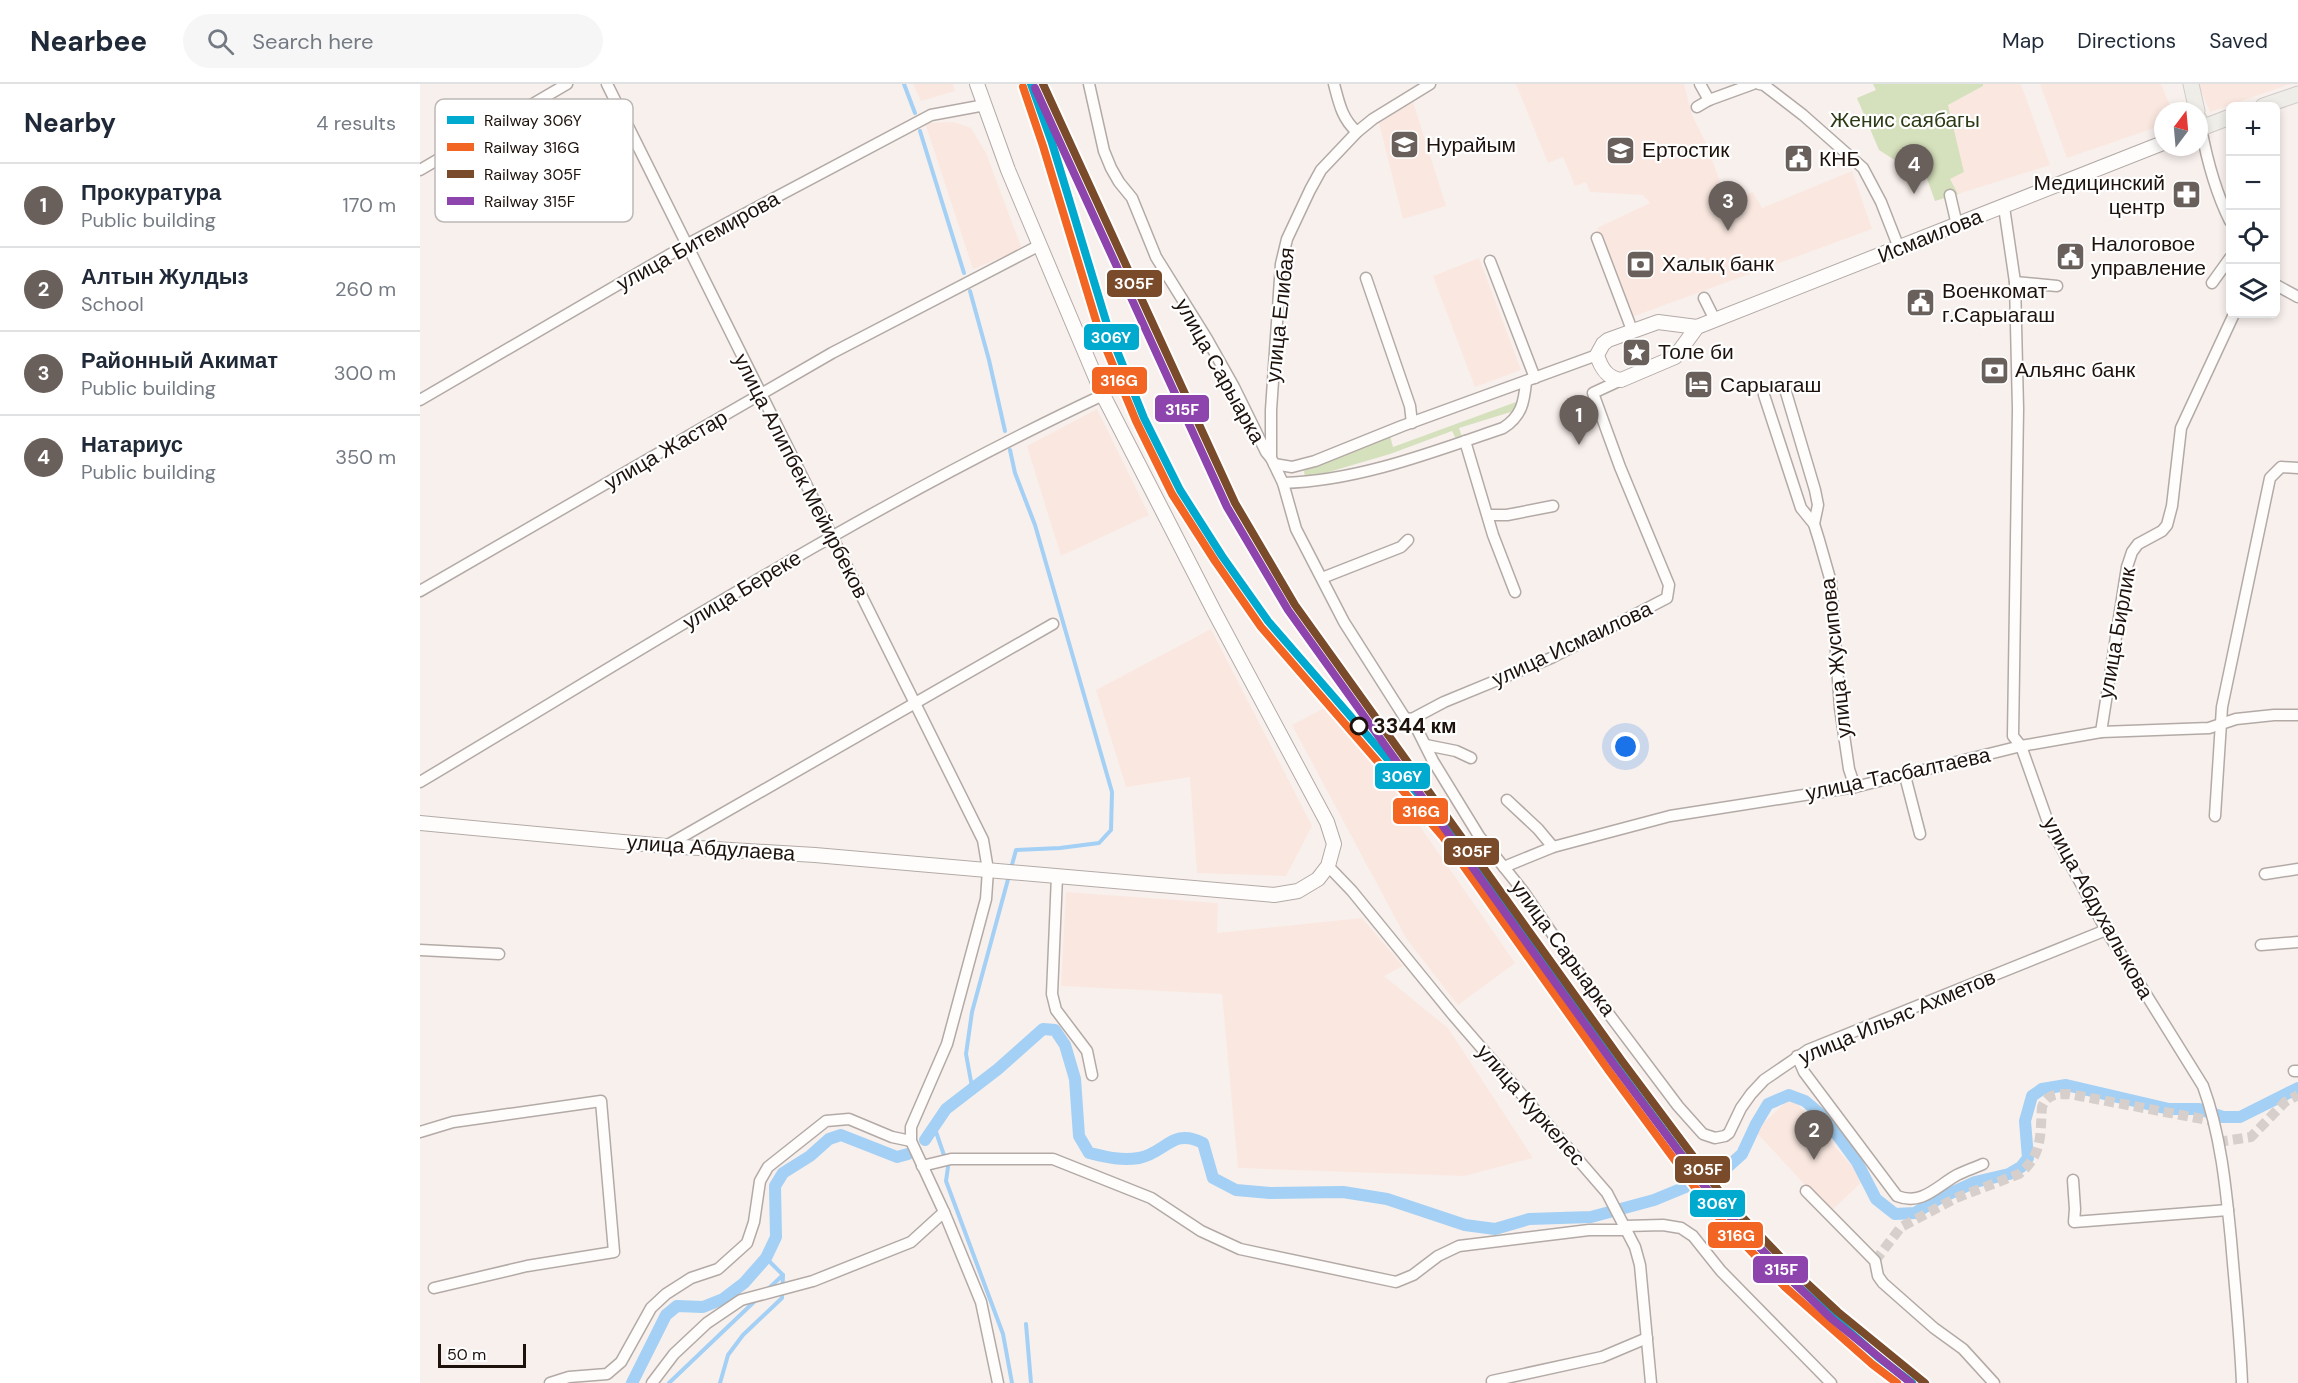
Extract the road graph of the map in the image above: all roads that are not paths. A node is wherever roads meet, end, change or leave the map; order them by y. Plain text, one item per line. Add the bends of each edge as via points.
1 (567, 84) edge
2 (607, 84) edge
3 (977, 84) edge
4 (1089, 84) edge
5 (1334, 84) edge
6 (1430, 84) edge
7 (1700, 84) edge
8 (1753, 84) edge
9 (1759, 84) edge
10 (2191, 84) edge
11 (2298, 94) edge
12 (541, 99) edge
13 (614, 99) edge
14 (1709, 100) junction
15 (2195, 102) edge
16 (2275, 102) edge
17 (985, 105) junction
18 (1697, 107) dead end
19 (2226, 118) edge
20 (2208, 123) edge
21 (1357, 132) junction
22 (633, 137) edge
23 (2154, 147) edge
24 (2206, 156) edge
25 (435, 161) edge
26 (420, 170) edge
27 (1950, 195) dead end
28 (2004, 207) junction
29 (2226, 212) edge
30 (1957, 225) junction
31 (1597, 238) dead end
32 (686, 245) junction
33 (1040, 245) junction
34 (1899, 248) junction
35 (1490, 261) dead end
36 (2226, 264) edge
37 (1366, 278) dead end
38 (2015, 282) junction
39 (2212, 283) dead end
40 (2057, 286) dead end
41 (2280, 287) edge
42 (2298, 297) edge
43 (1704, 298) dead end
44 (2232, 318) edge
45 (1715, 320) junction
46 (1658, 322) junction
47 (1697, 327) junction
48 (1632, 330) junction
49 (1597, 355) junction
50 (1675, 357) junction
51 (1530, 380) junction
52 (1621, 380) junction
53 (1785, 389) dead end
54 (761, 395) junction
55 (1103, 395) junction
56 (1764, 395) dead end
57 (420, 400) edge
58 (1412, 423) junction
59 (1465, 441) junction
60 (1802, 442) junction
61 (1782, 450) junction
62 (1276, 463) junction
63 (2298, 468) edge
64 (1283, 483) junction
65 (1553, 506) dead end
66 (1488, 515) junction
67 (1814, 524) junction
68 (831, 537) junction
69 (1408, 540) dead end
70 (1322, 578) junction
71 (420, 591) edge
72 (1515, 592) dead end
73 (1053, 624) dead end
74 (915, 703) junction
75 (2298, 715) edge
76 (1412, 719) junction
77 (2222, 723) junction
78 (2101, 732) junction
79 (1426, 745) junction
80 (2021, 746) junction
81 (1471, 758) dead end
82 (1905, 776) junction
83 (420, 782) edge
84 (1855, 787) junction
85 (1507, 800) dead end
86 (2215, 816) dead end
87 (420, 823) edge
88 (1920, 834) dead end
89 (666, 846) junction
90 (1552, 847) junction
91 (1328, 866) junction
92 (1504, 867) junction
93 (2298, 869) edge
94 (988, 870) junction
95 (2265, 874) dead end
96 (1057, 876) junction
97 (2106, 930) junction
98 (2298, 942) edge
99 (2260, 945) dead end
100 (420, 950) edge
101 (499, 954) dead end
102 (1797, 1056) junction
103 (1092, 1075) dead end
104 (420, 1132) edge
105 (1715, 1138) joint
106 (911, 1141) junction
107 (1983, 1164) dead end
108 (922, 1166) junction
109 (2073, 1180) dead end
110 (1806, 1191) dead end
111 (2228, 1210) junction
112 (944, 1212) junction
113 (1626, 1228) junction
114 (434, 1288) dead end
115 (1647, 1338) junction
116 (1492, 1380) dead end
117 (550, 1383) edge
118 (652, 1383) edge
119 (998, 1383) edge
120 (1651, 1383) edge
121 (1831, 1383) edge
122 (1994, 1383) edge
123 (2242, 1383) edge

1 - 12 street
2 - 13 street, улица Алипбек Мейирбеков
3 - 17 main road
4 - 62 street, улица Сарыарка via 1111,168 1132,198 1156,257 1207,339 1266,452
5 - 21 street via 1342,114
6 - 21 street, улица Елибая
7 - 14 street
8 - 14 street
9 - 34 street via 1803,115 1863,168
10 - 15 main road
11 - 16 main road
14 - 18 street
17 - 32 street, улица Битемирова via 931,115
17 - 33 main road
19 - 20 main road
21 - 62 street, улица Елибая via 1321,170 1287,239 1281,264 1271,410
22 - 32 street, улица Алипбек Мейирбеков
23 - 28 main road, Исмаилова
24 - 29 street
25 - 26 street
27 - 30 street
28 - 30 main road, Исмаилова
28 - 38 street, улица Абдухалыкова
30 - 34 main road, Исмаилова
31 - 48 street
32 - 54 street, улица Алипбек Мейирбеков
32 - 57 street, улица Битемирова
33 - 54 street, улица Жастар via 895,318
33 - 55 main road
34 - 45 main road, Исмаилова
35 - 51 street
36 - 39 street
37 - 58 street
38 - 40 street
38 - 80 street, улица Абдухалыкова via 2018,409 2013,736
41 - 42 street
43 - 45 street
44 - 78 street, улица Бирлик via 2181,428 2167,525 2138,544 2127,567
45 - 47 main road, Исмаилова
46 - 47 main road, Исмаилова
46 - 48 main road, Исмаилова
46 - 50 main road via 1668,327 1678,344
47 - 50 main road
48 - 49 main road, Исмаилова via 1608,340
49 - 51 street
49 - 52 main road via 1608,375
50 - 52 main road
51 - 58 street
51 - 59 street via 1517,417 1503,428
52 - 76 street, улица Исмаилова via 1593,393 1669,585 1667,598 1551,658
53 - 60 street
54 - 68 street, улица Алипбек Мейирбеков
54 - 71 street, улица Жастар
55 - 68 street, улица Береке via 1018,435
55 - 91 main road via 1328,822 1334,843
56 - 61 street, улица Жусипова
58 - 62 street via 1301,465
59 - 64 street via 1349,475
59 - 66 street
60 - 61 street
60 - 67 street via 1817,497
61 - 67 street, улица Жусипова via 1801,508
62 - 64 street, улица Сарыарка
63 - 77 street via 2281,466 2271,478
64 - 70 street, улица Сарыарка via 1296,529
65 - 66 street
66 - 72 street
67 - 84 street, улица Жусипова via 1831,582 1840,708
68 - 74 street, улица Алипбек Мейирбеков
68 - 83 street, улица Береке
69 - 70 street via 1401,548
70 - 76 street, улица Сарыарка via 1385,689 1405,718
73 - 74 street
74 - 89 street
74 - 94 street, улица Алипбек Мейирбеков via 983,840
75 - 77 street, улица Тасбалтаева
76 - 79 street, улица Сарыарка
77 - 78 street, улица Тасбалтаева via 2209,728
77 - 86 street
78 - 80 street, улица Тасбалтаева
79 - 81 street
79 - 92 street, улица Сарыарка via 1473,827
80 - 82 street, улица Тасбалтаева
80 - 97 street, улица Абдухалыкова via 2049,825
82 - 84 street, улица Тасбалтаева
82 - 88 street
84 - 90 street, улица Тасбалтаева via 1670,816
85 - 90 street
87 - 89 main road, улица Абдулаева
89 - 94 main road, улица Абдулаева
90 - 92 street, улица Тасбалтаева
91 - 96 main road, улица Абдулаева via 1318,879 1298,891 1274,895
91 - 113 street, улица Куркелес via 1607,1193
92 - 105 street, улица Сарыарка via 1678,1106 1702,1134
93 - 95 street
94 - 96 main road, улица Абдулаева
94 - 106 street, улица Алипбек Мейирбеков via 986,899 947,1044 911,1127
96 - 103 street via 1052,994 1056,1011 1087,1051
97 - 102 street, улица Ильяс Ахметов
97 - 111 street, улица Абдухалыкова via 2203,1086 2218,1142
98 - 99 street
100 - 101 street
102 - 105 street, улица Ильяс Ахметов via 1751,1094 1729,1133
102 - 107 street via 1804,1072 1897,1196 1919,1199
104 - 114 street via 453,1122 601,1101 614,1252 527,1266
106 - 108 street
106 - 117 street via 849,1119 826,1121 768,1167 760,1180 747,1243 718,1269 691,1278 651,1308 621,1362 607,1374
108 - 112 street
108 - 113 street via 947,1160 1053,1159 1151,1198 1201,1231 1240,1250 1396,1282 1458,1246
109 - 111 street via 2074,1222
110 - 122 street via 1875,1261 1883,1283 1963,1349
111 - 123 street, улица Абдухалыкова
112 - 118 street via 911,1242 813,1281 741,1300 683,1346
112 - 119 street via 981,1302
113 - 115 street, улица Куркелес via 1640,1265
113 - 121 street via 1681,1228 1693,1236 1721,1271
115 - 116 street via 1602,1357
115 - 120 street, улица Куркелес

